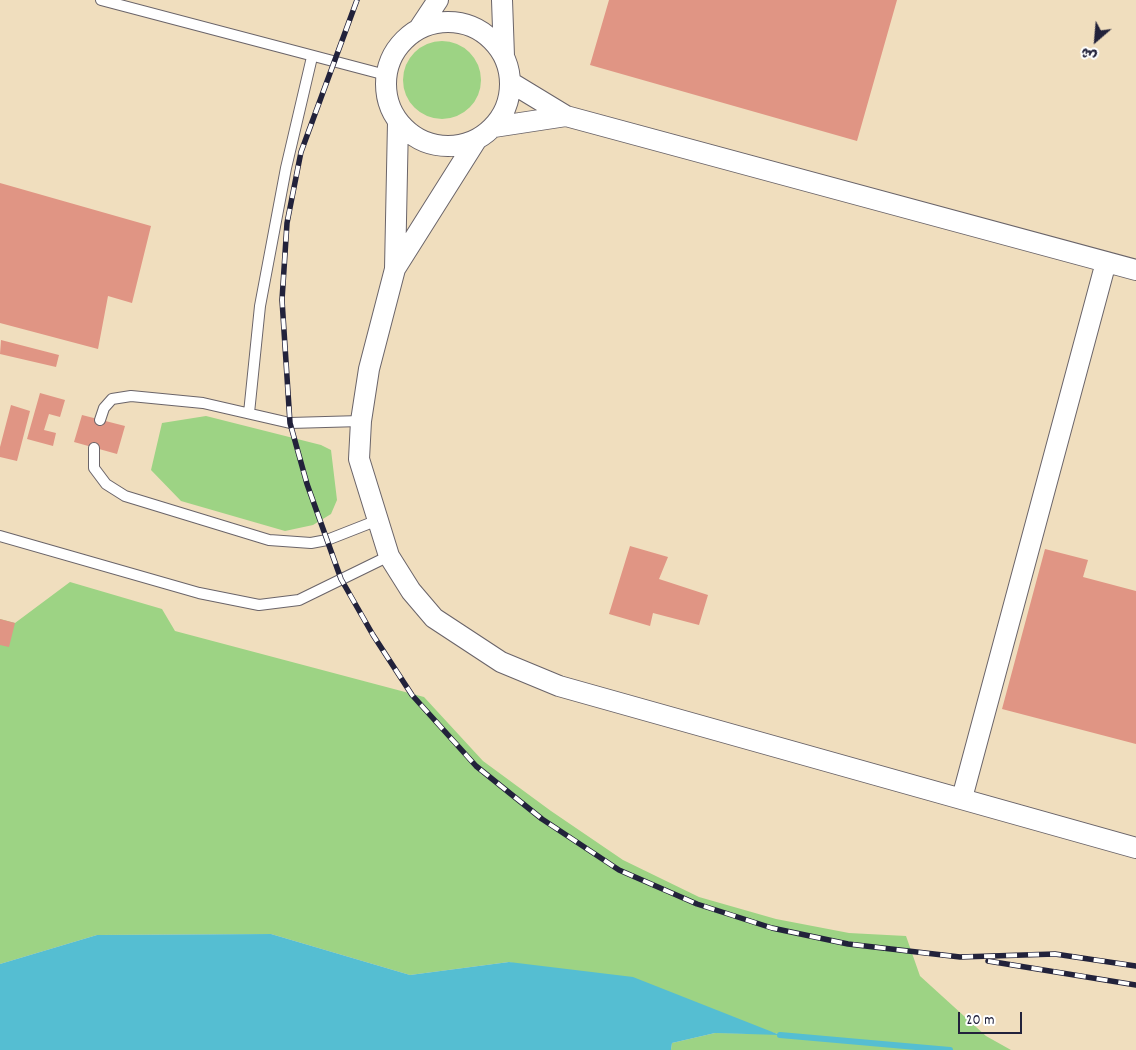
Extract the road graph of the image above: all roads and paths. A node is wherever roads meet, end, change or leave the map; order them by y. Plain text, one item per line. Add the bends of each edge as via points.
1 (101, 0) edge
2 (438, 0) edge
3 (502, 0) edge
4 (420, 28) junction
5 (504, 56) junction
6 (312, 57) junction
7 (386, 75) junction
8 (510, 82) junction
9 (566, 116) junction
10 (398, 122) junction
11 (494, 126) junction
12 (477, 139) junction
13 (1106, 262) junction
14 (395, 269) junction
15 (1136, 270) edge
16 (249, 413) junction
17 (100, 420) dead end
18 (361, 421) junction
19 (94, 448) dead end
20 (378, 520) junction
21 (0, 536) edge
22 (389, 556) junction
23 (962, 798) junction
24 (1136, 848) edge

1 - 6 lane
2 - 4 street
3 - 5 street
4 - 5 street via 452,22 482,32
4 - 7 street via 397,47
5 - 8 street
6 - 7 lane
6 - 16 lane via 286,168 260,306
7 - 10 street via 387,100
8 - 9 street
8 - 11 street via 506,106
9 - 11 street
9 - 13 street
10 - 12 street via 414,136 434,145 456,146
10 - 14 street
11 - 12 street
12 - 14 street
13 - 15 street
13 - 23 street
14 - 18 street via 369,369
16 - 17 lane via 204,403 131,396 112,399
16 - 18 lane via 290,423
18 - 20 street via 359,459
19 - 20 lane via 94,468 106,484 126,496 268,540 311,543
20 - 22 street
21 - 22 lane via 199,593 259,605 299,600
22 - 23 street via 411,591 434,618 501,662 559,686
23 - 24 street

